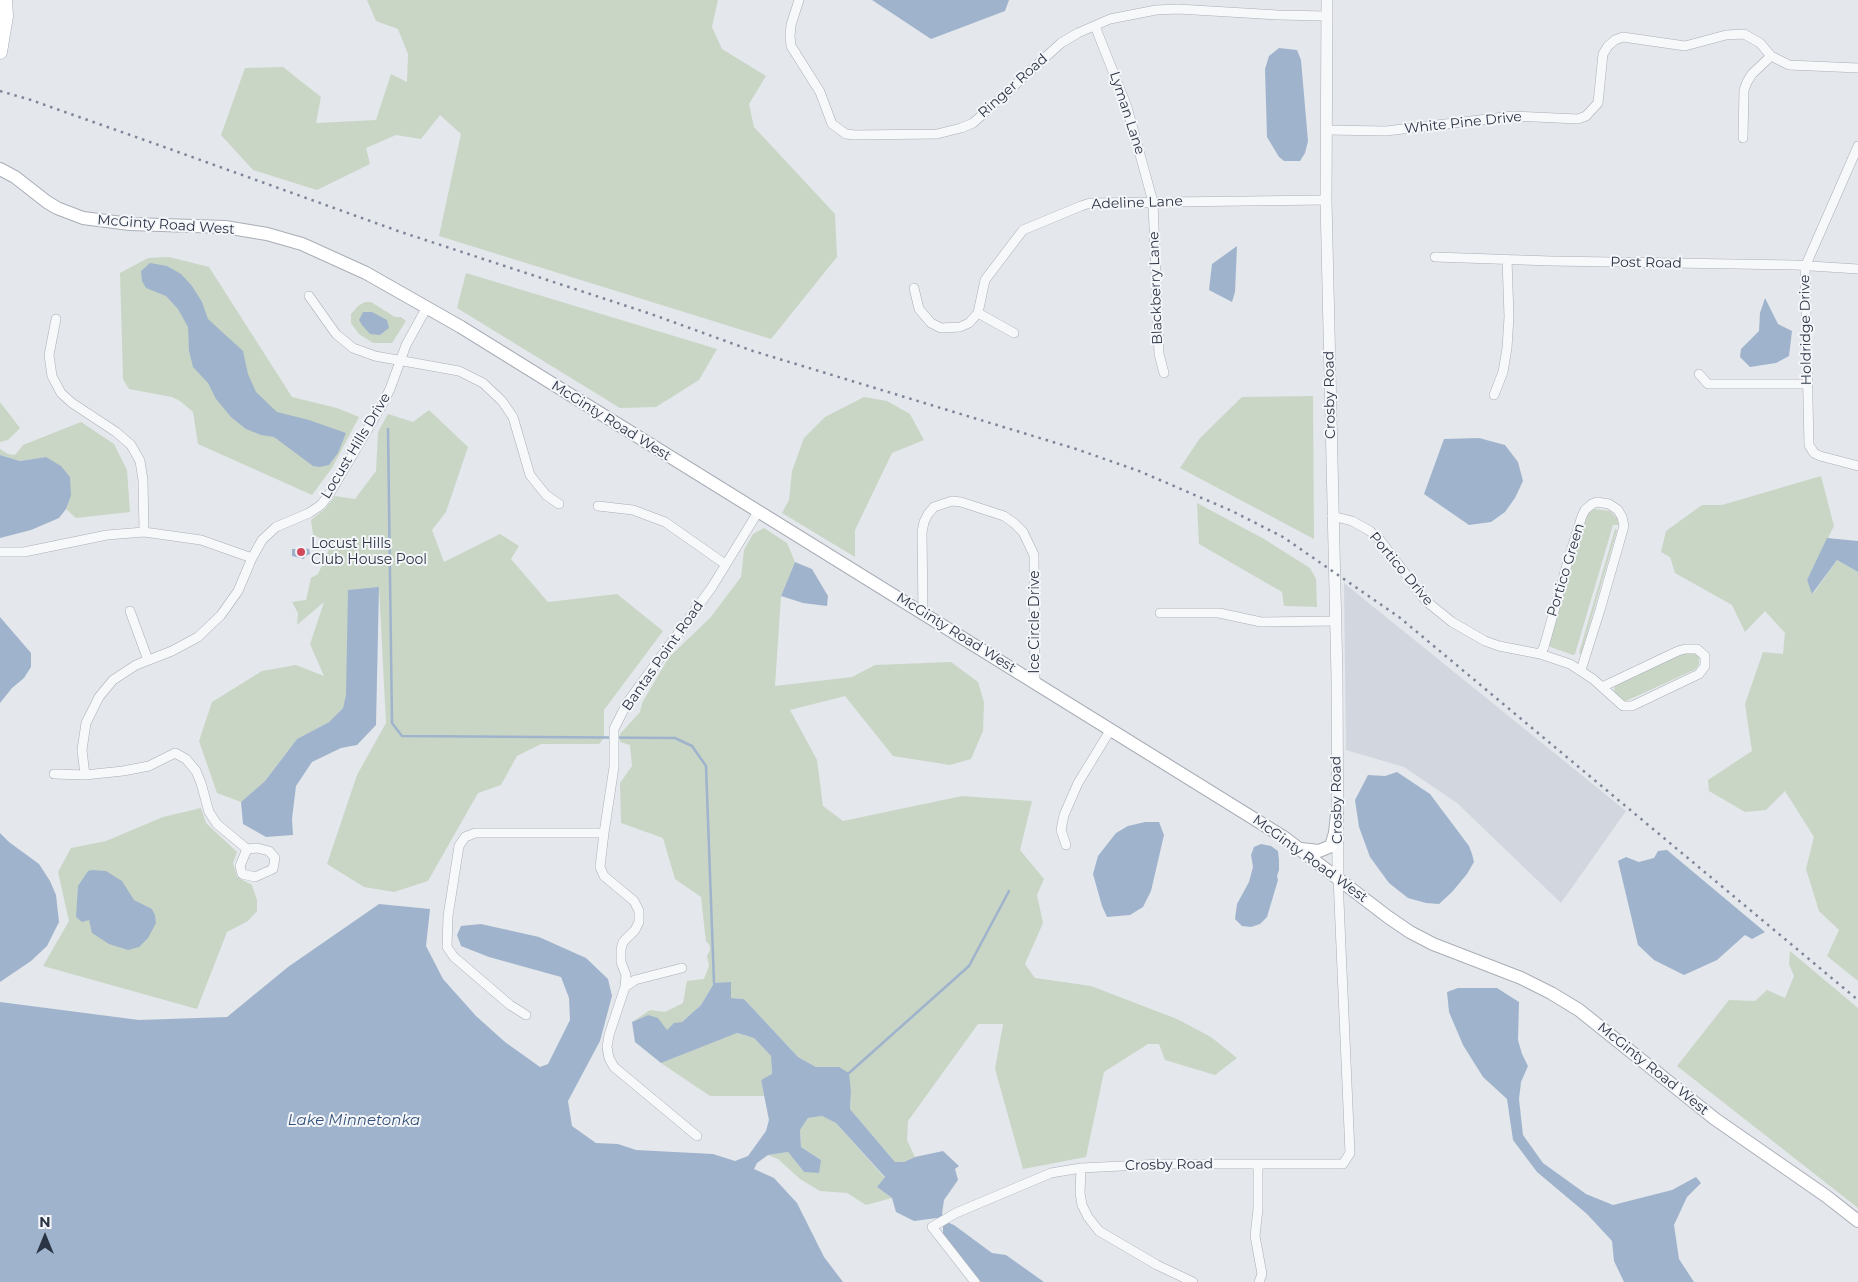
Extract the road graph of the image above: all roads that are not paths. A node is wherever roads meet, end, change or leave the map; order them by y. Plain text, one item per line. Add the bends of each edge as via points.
1 (6, 0) edge
2 (798, 0) edge
3 (1327, 0) edge
4 (1327, 16) junction
5 (1095, 26) junction
6 (0, 52) edge
7 (1772, 56) junction
8 (1858, 68) edge
9 (1327, 130) junction
10 (1743, 138) dead end
11 (1858, 146) edge
12 (0, 168) edge
13 (1326, 200) junction
14 (1153, 202) junction
15 (1435, 257) dead end
16 (1507, 259) junction
17 (1805, 267) junction
18 (1858, 269) edge
19 (914, 288) dead end
20 (309, 296) dead end
21 (427, 308) junction
22 (978, 313) junction
23 (56, 319) dead end
24 (1014, 333) dead end
25 (402, 360) junction
26 (1164, 373) dead end
27 (1699, 374) dead end
28 (1806, 384) junction
29 (1494, 395) dead end
30 (1858, 466) edge
31 (559, 504) dead end
32 (598, 506) dead end
33 (758, 512) junction
34 (1332, 516) junction
35 (144, 532) junction
36 (0, 552) edge
37 (252, 558) junction
38 (725, 564) junction
39 (130, 611) dead end
40 (923, 613) junction
41 (1160, 613) dead end
42 (1335, 621) junction
43 (1540, 654) junction
44 (148, 660) junction
45 (1581, 670) junction
46 (1035, 682) junction
47 (1602, 687) junction
48 (1111, 729) junction
49 (54, 774) dead end
50 (85, 776) junction
51 (1337, 814) junction
52 (604, 833) junction
53 (1066, 845) dead end
54 (1298, 848) junction
55 (247, 849) dead end
56 (1338, 878) junction
57 (682, 968) dead end
58 (625, 987) junction
59 (526, 1015) dead end
60 (697, 1136) dead end
61 (1258, 1164) junction
62 (1081, 1168) junction
63 (1858, 1221) edge
64 (975, 1282) edge
65 (1193, 1282) edge
66 (1259, 1282) edge

1 - 6 main road
2 - 5 street, Ringer Road via 791,25 791,46 820,92 832,124 846,134 937,134 961,128 982,115 1061,43
3 - 4 street, Crosby Road
4 - 5 street, Ringer Road via 1178,9 1133,14
4 - 9 street, Crosby Road
5 - 14 street, Lyman Lane via 1127,107
7 - 8 street, White Pine Drive via 1798,67
7 - 9 street, White Pine Drive via 1760,43 1744,34 1726,35 1685,46 1623,37 1615,40 1603,54 1598,103 1586,116 1578,119 1513,116 1386,131
7 - 10 street via 1752,74 1744,90
9 - 13 street, Crosby Road
11 - 17 street, Holdridge Drive
12 - 21 main road, McGinty Road West via 34,194 70,214 96,221 225,227 267,234 334,257
13 - 14 street, Adeline Lane
13 - 34 street, Crosby Road
14 - 22 street, Adeline Lane via 1090,202 1023,230 985,280
14 - 26 street, Blackberry Lane via 1159,354
15 - 16 street, Post Road
16 - 17 street, Post Road
16 - 29 street via 1507,348
17 - 18 street, Post Road
17 - 28 street, Holdridge Drive
19 - 22 street via 919,308 931,324 941,328 960,327
20 - 25 street via 336,334 353,348 375,356
21 - 25 street, Locust Hills Drive via 406,345
21 - 33 main road, McGinty Road West
22 - 24 street
23 - 35 street via 49,355 52,376 60,393 131,445 140,461 143,480
25 - 31 street via 459,371 483,383 513,417 530,475
25 - 37 street, Locust Hills Drive via 382,405 321,505 276,527 262,540
27 - 28 street via 1708,384
28 - 30 street, Holdridge Drive via 1809,445 1814,453
32 - 38 street via 633,510 665,522
33 - 38 street, Bantas Point Road
33 - 40 main road, McGinty Road West
34 - 42 street, Crosby Road
34 - 43 street, Portico Drive via 1352,521 1370,531 1426,601 1452,622 1485,641
35 - 36 street via 106,535 24,552
35 - 37 street via 201,540
37 - 44 street, Locust Hills Drive via 238,591 221,615 198,637
38 - 52 street, Bantas Point Road via 712,587 627,703 614,729 614,768
39 - 44 street
40 - 46 main road, McGinty Road West
40 - 46 street, Ice Circle Drive via 922,532 928,514 934,507 952,501 1004,516 1023,532 1034,555
41 - 42 street via 1219,613 1261,622
42 - 51 street, Crosby Road
43 - 45 street, Portico Drive
43 - 45 street, Portico Green via 1582,516 1592,504 1609,504 1618,510 1624,526
44 - 50 street, Locust Hills Drive via 113,680 99,697 86,723 82,750
45 - 47 street, Portico Drive
46 - 48 main road, McGinty Road West
47 - 47 street, Portico Drive via 1623,706 1629,707 1699,674 1705,666 1705,656 1697,649 1678,650
48 - 53 street via 1078,783 1064,815 1061,830
48 - 54 main road, McGinty Road West
49 - 50 street
50 - 55 street via 149,766 174,752 186,759 196,771 217,824
51 - 54 main road via 1331,846 1319,852
51 - 56 street, Crosby Road
52 - 58 street, Bantas Point Road via 600,867 604,876 634,901 639,910 639,922 621,949
52 - 59 street via 475,833 465,837 459,846 448,916 447,947 454,957
54 - 56 main road, McGinty Road West
56 - 61 street, Crosby Road via 1350,1153 1343,1164
56 - 63 main road, McGinty Road West via 1410,932 1521,978 1579,1010 1715,1119
57 - 58 street via 635,980
58 - 60 street, Bantas Point Road via 609,1036 609,1058 614,1067
61 - 62 street, Crosby Road
61 - 66 street via 1255,1236 1262,1274
62 - 64 street, Crosby Road via 1051,1173 932,1227
62 - 65 street via 1082,1205 1100,1231

